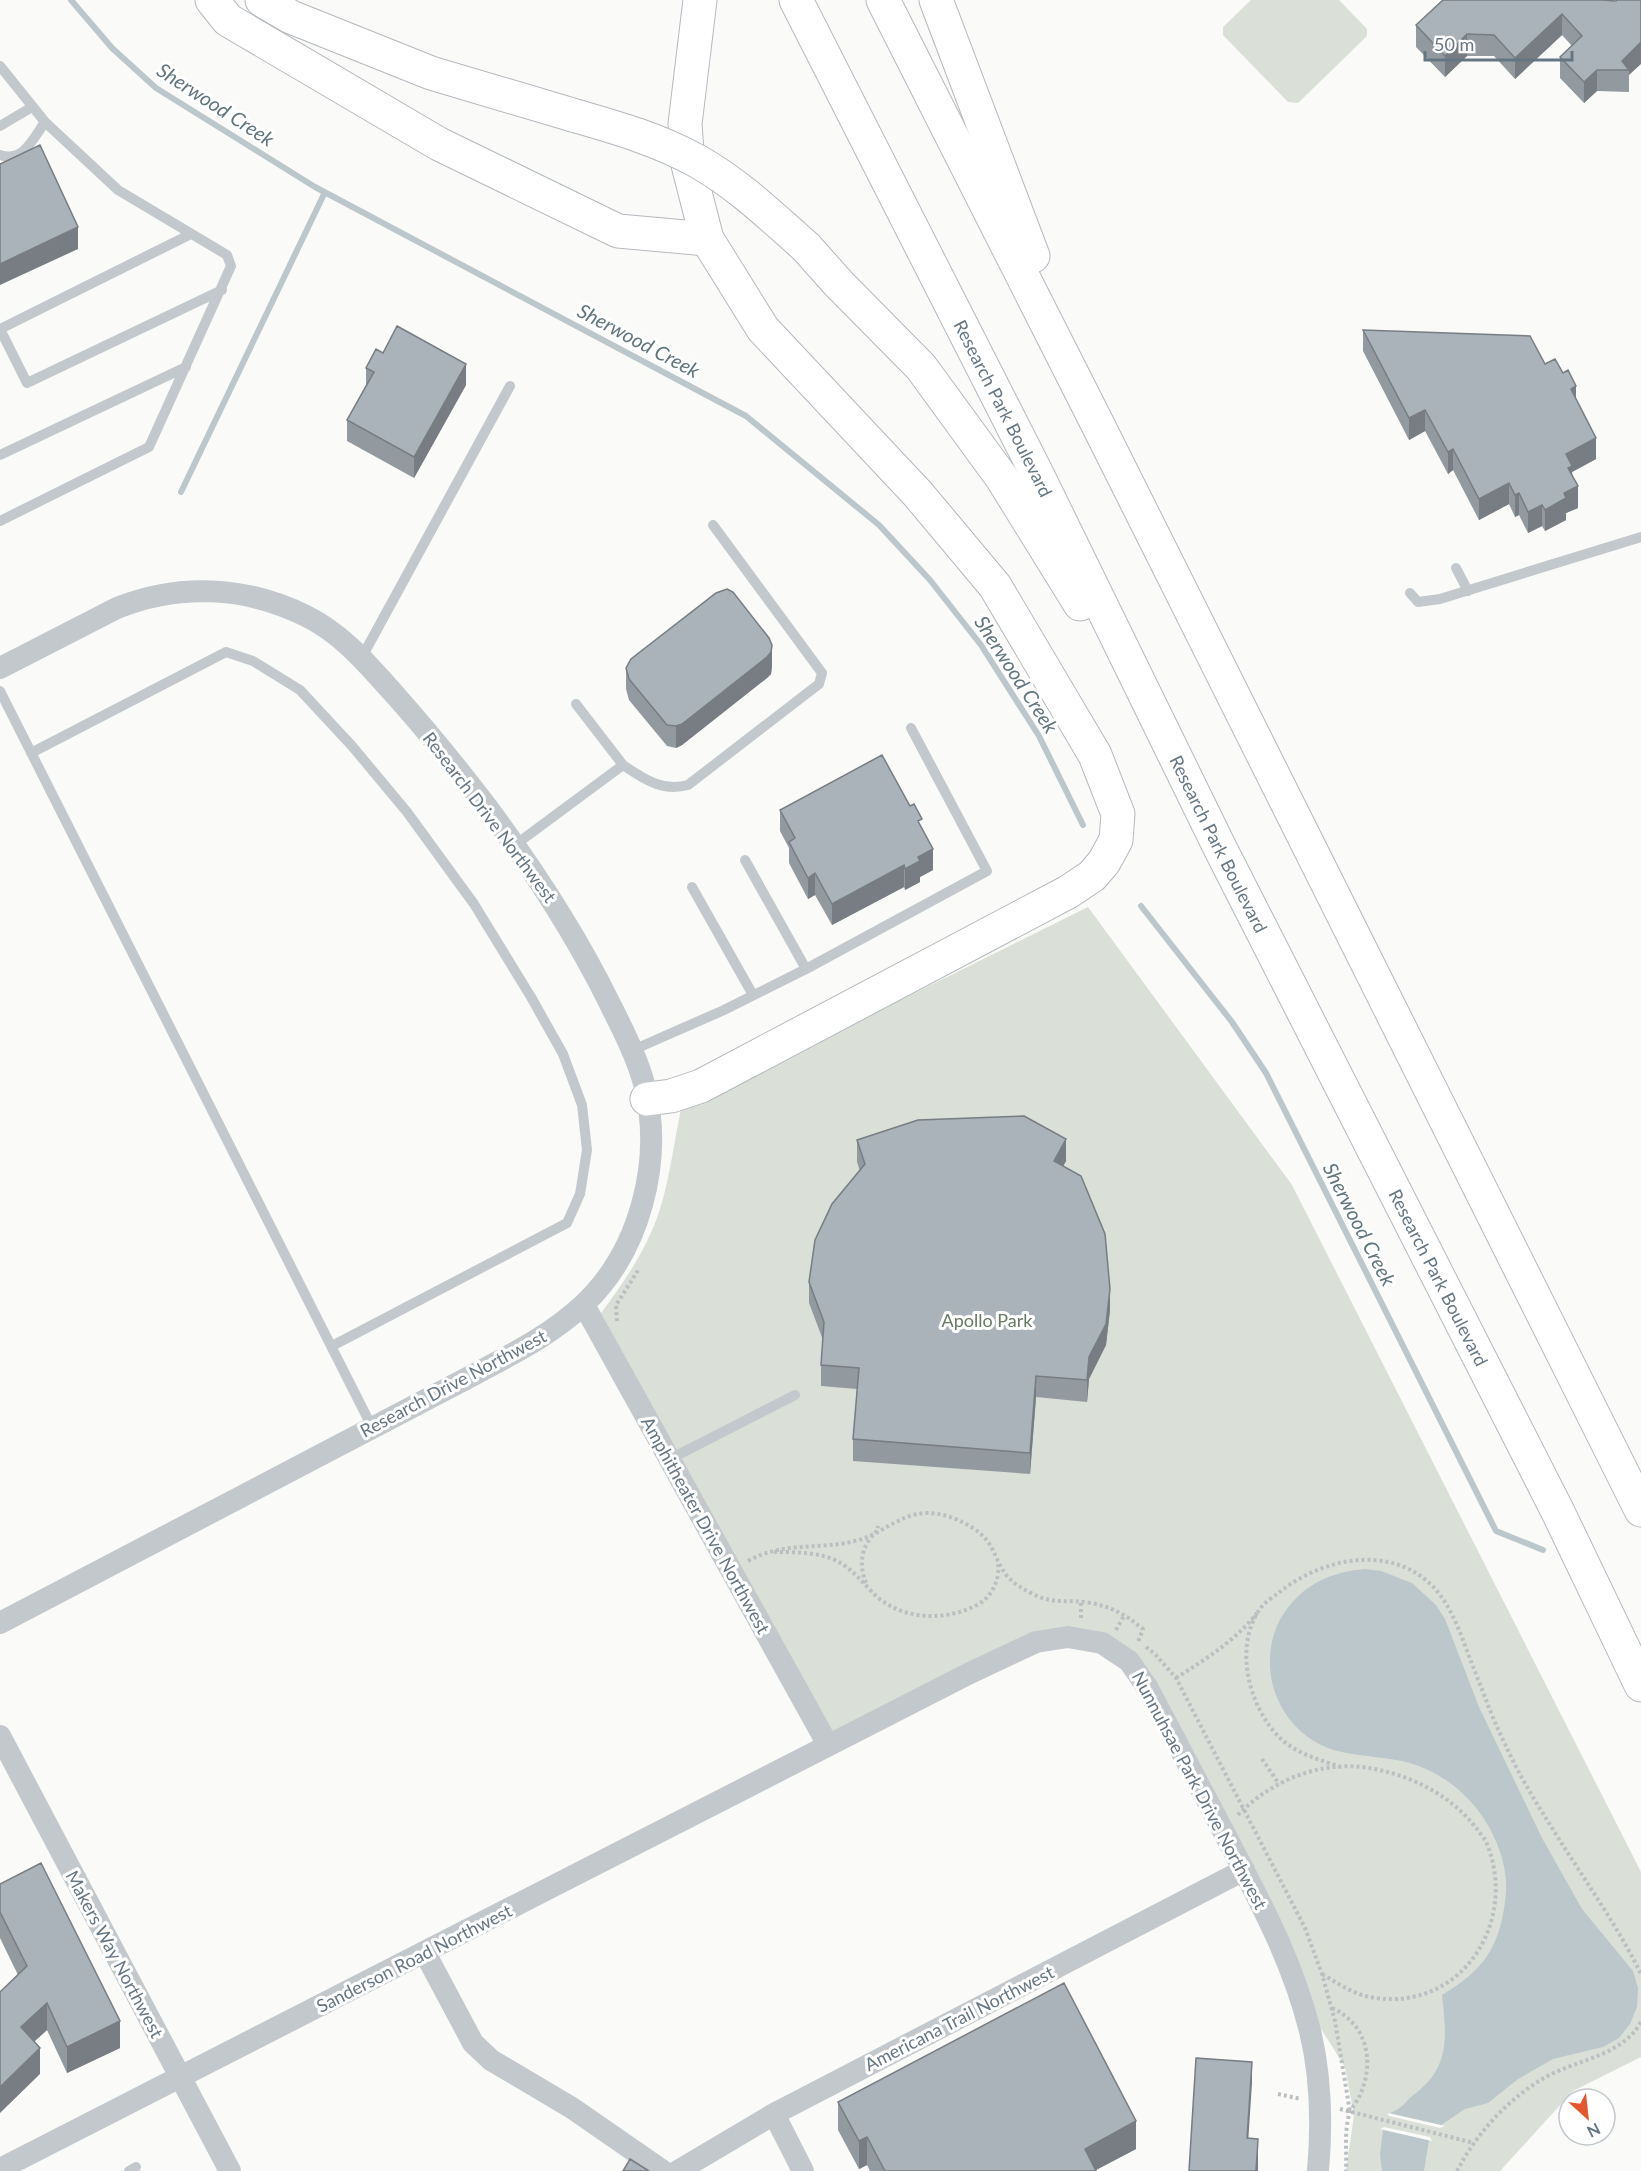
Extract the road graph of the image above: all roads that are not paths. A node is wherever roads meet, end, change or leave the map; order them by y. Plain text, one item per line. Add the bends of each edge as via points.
1 (212, 0) edge
2 (262, 0) edge
3 (700, 0) edge
4 (796, 0) edge
5 (883, 0) edge
6 (936, 0) edge
7 (0, 66) edge
8 (32, 107) junction
9 (45, 122) junction
10 (0, 126) edge
11 (0, 155) edge
12 (191, 234) junction
13 (707, 239) junction
14 (222, 290) junction
15 (186, 368) junction
16 (510, 386) dead end
17 (1097, 423) junction
18 (0, 455) edge
19 (0, 521) edge
20 (713, 525) dead end
21 (1641, 537) edge
22 (1456, 567) dead end
23 (1468, 591) junction
24 (1410, 593) dead end
25 (362, 657) junction
26 (0, 668) edge
27 (0, 692) edge
28 (576, 704) dead end
29 (911, 728) dead end
30 (1171, 747) junction
31 (31, 753) junction
32 (623, 765) junction
33 (515, 845) junction
34 (745, 860) dead end
35 (692, 887) dead end
36 (806, 969) junction
37 (753, 995) junction
38 (633, 1050) junction
39 (647, 1099) junction
40 (584, 1305) junction
41 (332, 1346) junction
42 (795, 1395) dead end
43 (372, 1427) junction
44 (670, 1460) junction
45 (1641, 1510) edge
46 (0, 1623) edge
47 (1641, 1685) edge
48 (0, 1736) edge
49 (828, 1745) junction
50 (6, 1762) edge
51 (1244, 1870) junction
52 (425, 1953) junction
53 (181, 2078) junction
54 (774, 2114) junction
55 (0, 2169) edge
56 (230, 2171) edge
57 (663, 2171) edge
58 (678, 2171) edge
59 (803, 2171) edge
60 (1318, 2171) edge

1 - 13 highway via 228,20 439,144 597,221 618,231
2 - 30 highway, bridge via 291,16 431,73 640,134 698,162 754,201 806,248 921,367 988,459
3 - 13 highway via 685,124 688,165
4 - 30 highway, Research Park Boulevard
5 - 17 highway
6 - 17 highway
7 - 8 lane
8 - 9 lane
8 - 10 lane
9 - 11 lane via 22,153 15,157
9 - 12 lane via 118,190
12 - 14 lane via 227,255 231,266
12 - 14 lane via 0,328 27,383
13 - 39 highway via 763,329 918,494 995,586 1095,755 1118,813 1118,827 1104,862 1092,876 1068,892 701,1086
14 - 15 lane
15 - 18 lane
15 - 19 lane via 149,447
16 - 25 lane
17 - 45 highway
20 - 32 lane via 822,672 819,684 688,785 675,789 650,783
21 - 23 lane
22 - 23 lane
23 - 24 lane via 1418,602
25 - 26 street, Research Drive Northwest via 328,629 272,601 222,591 196,591 133,601
25 - 33 street, Research Drive Northwest via 458,768
27 - 31 lane
28 - 32 lane
29 - 36 lane via 987,871
30 - 47 highway, Research Park Boulevard via 1558,1512
31 - 41 lane
31 - 41 lane via 226,652 253,661 300,690 407,812 474,904 563,1054 582,1105 587,1150 580,1194 567,1223
32 - 33 lane
33 - 38 street, Research Drive Northwest via 592,966
34 - 36 lane
35 - 37 lane
36 - 37 lane
37 - 38 lane
38 - 39 street, Research Drive Northwest
39 - 40 street, Research Drive Northwest via 650,1151 636,1225 611,1273
40 - 43 street, Research Drive Northwest via 525,1347
40 - 44 street, Amphitheater Drive Northwest
41 - 43 lane
42 - 44 lane
43 - 46 street, Research Drive Northwest
44 - 49 street, Amphitheater Drive Northwest
48 - 50 street, Makers Way Northwest
49 - 51 street, Nunnuhsae Park Drive Northwest via 1036,1642 1068,1637 1102,1643 1129,1661 1147,1687
49 - 52 street, Sanderson Road Northwest
50 - 53 street, Makers Way Northwest
51 - 54 street, Americana Trail Northwest
51 - 60 street, Nunnuhsae Park Drive Northwest via 1276,1931 1310,2033 1319,2107
52 - 53 street, Sanderson Road Northwest
52 - 57 street via 473,2043 491,2060 572,2108
53 - 55 street, Sanderson Road Northwest
53 - 56 street, Makers Way Northwest
54 - 58 street, Americana Trail Northwest
54 - 59 street

